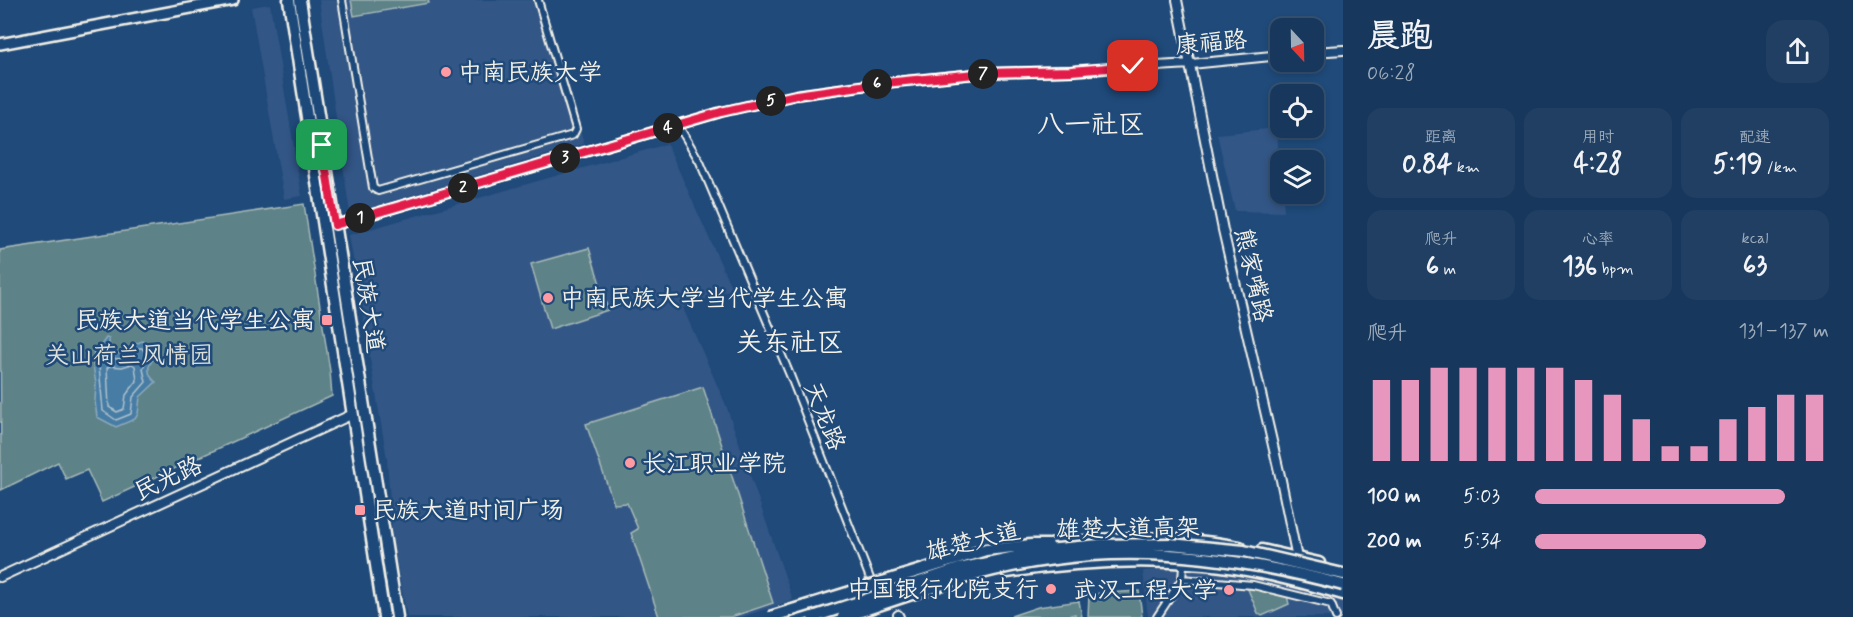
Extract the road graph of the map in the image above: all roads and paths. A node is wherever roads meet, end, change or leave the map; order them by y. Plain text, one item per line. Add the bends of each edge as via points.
1 (233, 0) edge
2 (289, 0) edge
3 (300, 0) edge
4 (342, 0) edge
5 (538, 0) edge
6 (1177, 0) edge
7 (0, 44) edge
8 (1343, 50) edge
9 (1324, 51) edge
10 (1270, 56) edge
11 (1191, 64) junction
12 (678, 125) junction
13 (335, 225) junction
14 (353, 414) junction
15 (1200, 541) junction
16 (1099, 545) junction
17 (1297, 558) junction
18 (1197, 564) junction
19 (1183, 567) dead end
20 (1343, 572) edge
21 (0, 577) edge
22 (1182, 579) junction
23 (1343, 585) edge
24 (874, 590) junction
25 (1343, 594) edge
26 (384, 617) edge
27 (397, 617) edge
28 (770, 617) edge
29 (796, 617) edge
30 (813, 617) edge
31 (843, 617) edge
32 (857, 617) edge
33 (1157, 617) edge
34 (1336, 617) edge

1 - 7 main road
2 - 14 main road, 民族大道
3 - 13 main road, 民族大道
4 - 5 street via 373,188 378,191 573,135 576,129
6 - 11 street, 熊家嘴路
8 - 9 street
10 - 11 street, 康福路
11 - 12 street, 康福路 via 985,73 875,84 796,95
11 - 17 street, 熊家嘴路 via 1223,230
12 - 13 street, 康福路
12 - 24 street, 天龙路 via 700,162 790,375
13 - 27 main road, 民族大道
14 - 21 street, 民光路
14 - 26 main road, 民族大道
15 - 17 main road, 雄楚大道
15 - 18 main road via 1190,544 1185,555
15 - 24 main road, 雄楚大道 via 1150,537 1088,539 960,563
16 - 20 main road, 雄楚大道高架, bridge via 1170,544 1244,551
16 - 28 main road, bridge via 1031,545 986,550
16 - 30 main road, 雄楚大道高架, bridge via 1047,550 959,569
17 - 20 main road, 雄楚大道
18 - 25 main road, 雄楚大道 via 1282,578
18 - 32 main road, 雄楚大道 via 1057,564 1004,572
19 - 22 street
22 - 33 street
22 - 34 street via 1253,585 1331,604
23 - 31 main road, 雄楚大道高架, bridge via 1237,562 1112,554 1054,558 1009,567
24 - 29 main road, 雄楚大道

